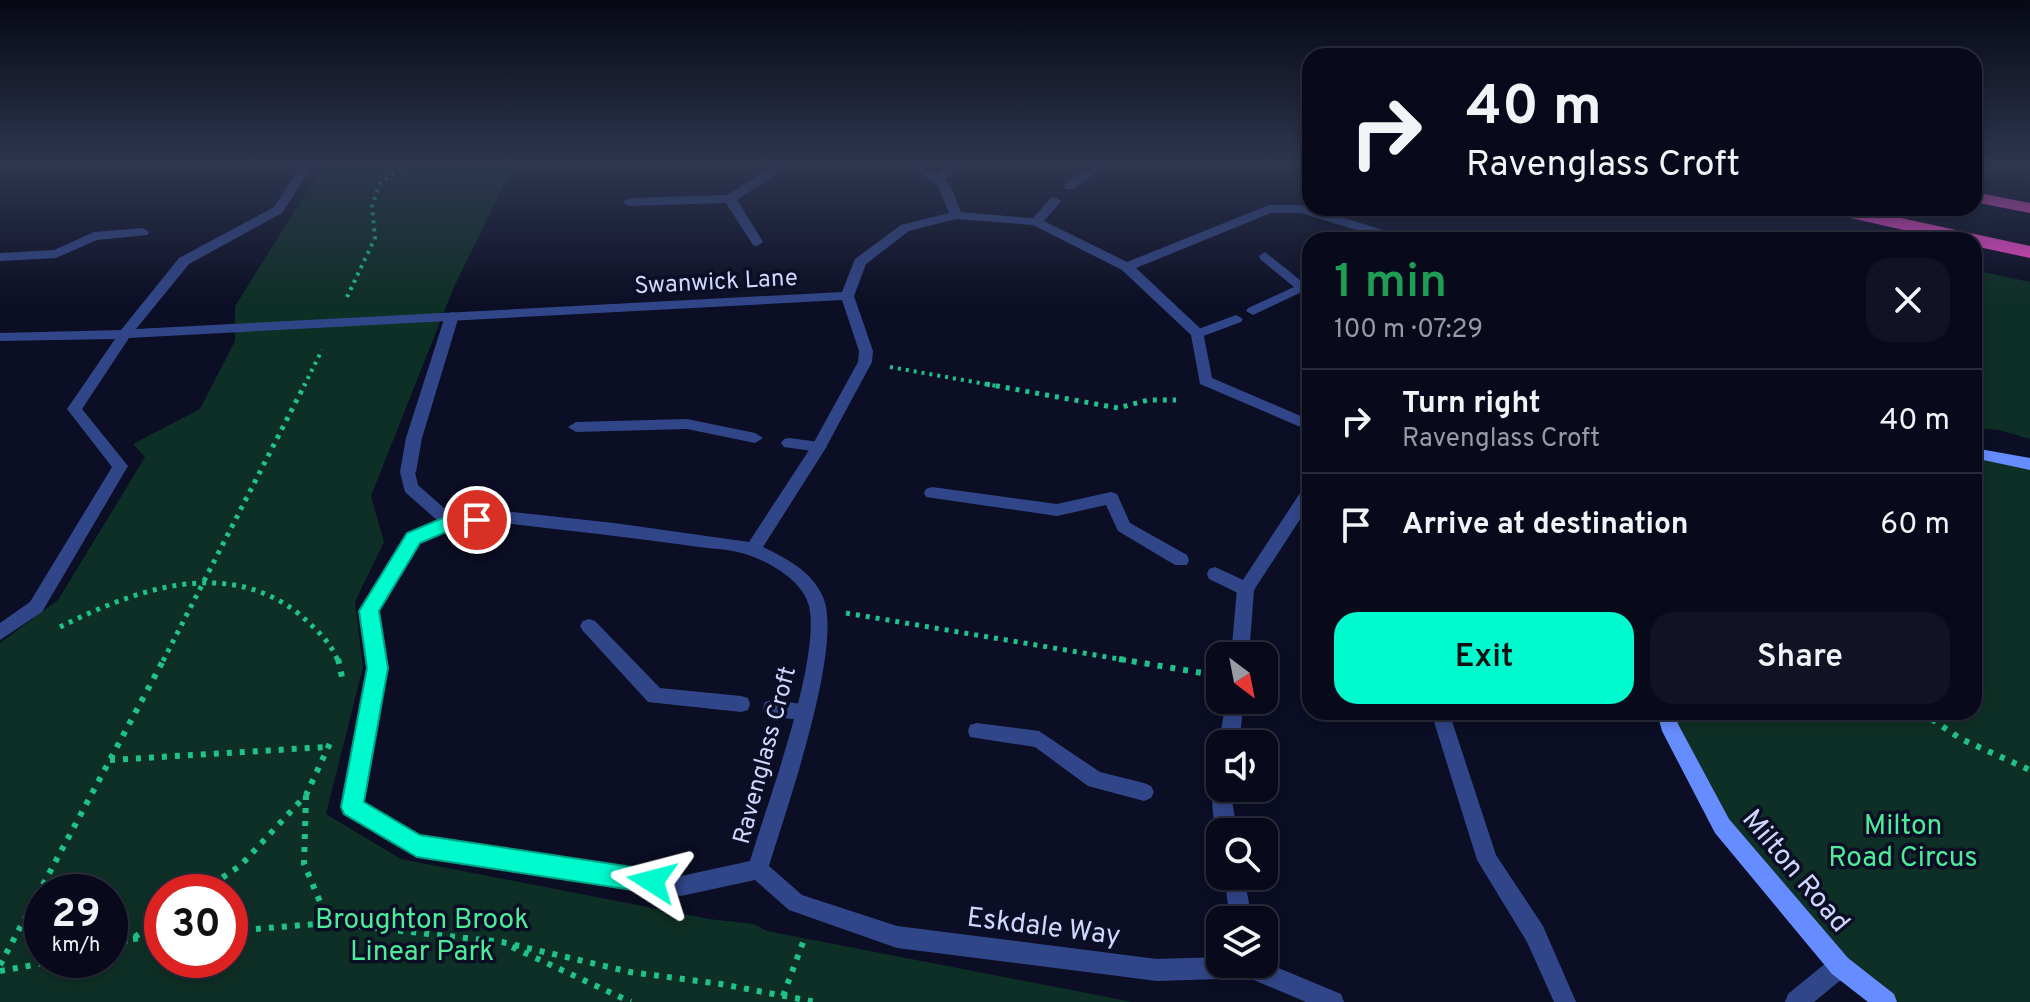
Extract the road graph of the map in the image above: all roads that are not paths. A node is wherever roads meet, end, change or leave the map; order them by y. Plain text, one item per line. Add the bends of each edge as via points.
1 (277, 211) edge
2 (737, 211) edge
3 (955, 211) edge
4 (1046, 211) edge
5 (1265, 211) edge
6 (956, 215) junction
7 (1325, 216) edge
8 (1866, 216) edge
9 (1036, 222) junction
10 (143, 232) dead end
11 (1376, 232) edge
12 (1937, 232) edge
13 (757, 242) dead end
14 (1982, 242) edge
15 (2028, 253) edge
16 (1265, 256) dead end
17 (0, 257) edge
18 (1127, 267) junction
19 (1302, 287) edge
20 (1302, 288) edge
21 (847, 296) junction
22 (1253, 311) dead end
23 (452, 316) junction
24 (1236, 319) dead end
25 (125, 334) junction
26 (1198, 334) junction
27 (0, 337) edge
28 (1302, 423) edge
29 (576, 427) dead end
30 (755, 438) dead end
31 (789, 443) dead end
32 (819, 447) junction
33 (1982, 455) edge
34 (2030, 464) edge
35 (932, 493) dead end
36 (1302, 503) edge
37 (450, 522) junction
38 (753, 549) junction
39 (1181, 560) dead end
40 (1215, 574) dead end
41 (1246, 589) junction
42 (589, 626) dead end
43 (0, 633) edge
44 (1241, 642) edge
45 (741, 704) dead end
46 (772, 708) dead end
47 (802, 711) junction
48 (1443, 720) edge
49 (1668, 720) edge
50 (977, 731) dead end
51 (1144, 792) dead end
52 (758, 869) junction
53 (1840, 966) junction
54 (1206, 968) edge
55 (1276, 978) edge
56 (1333, 1002) edge
57 (1565, 1002) edge
58 (1796, 1002) edge
59 (1886, 1002) edge

1 - 25 street via 184,261
2 - 13 street
3 - 6 street
4 - 9 street
5 - 18 street
6 - 9 street
6 - 21 street via 905,228 860,262
7 - 11 street
8 - 12 highway
9 - 18 street
10 - 17 street via 94,236 56,254
14 - 15 highway
16 - 19 street
18 - 26 street
20 - 22 street
21 - 23 street, Swanwick Lane
21 - 32 street via 865,362
23 - 25 street, Swanwick Lane
23 - 37 street via 408,472 411,488
24 - 26 street
25 - 27 street, Swanwick Lane
25 - 43 street via 74,409 120,466 36,607
26 - 28 street via 1205,381
29 - 30 street via 687,424
31 - 32 street
32 - 38 street
33 - 34 street
35 - 39 street via 1057,510 1111,498 1124,527
36 - 41 street
37 - 38 street, Ravenglass Croft via 503,517
37 - 52 street, Ravenglass Croft via 414,538 369,611 377,668 352,807 417,846 681,886
38 - 47 street, Ravenglass Croft via 799,573 819,608 817,653
40 - 41 street
41 - 44 street
42 - 45 street via 655,696
46 - 47 street
47 - 52 street, Ravenglass Croft
48 - 57 street via 1487,860 1535,934
49 - 53 street, Milton Road via 1722,826
50 - 51 street via 1039,739 1095,780
52 - 54 street, Eskdale Way via 796,903 897,937 1157,970
53 - 58 street
53 - 59 street, Milton Road
55 - 56 street, Eskdale Way

